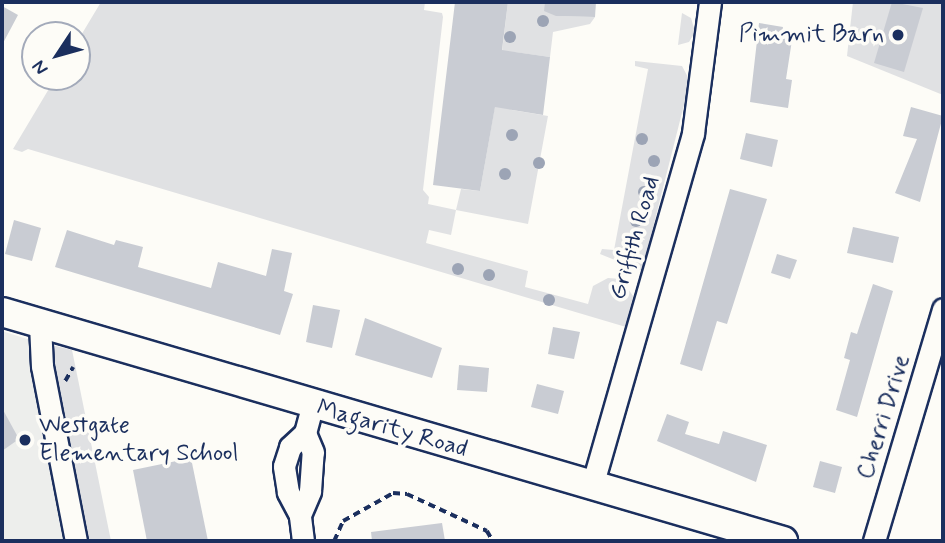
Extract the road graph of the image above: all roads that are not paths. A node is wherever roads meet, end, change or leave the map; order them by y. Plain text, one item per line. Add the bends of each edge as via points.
1 (710, 2) edge
2 (943, 309) edge
3 (2, 312) edge
4 (40, 324) junction
5 (313, 406) junction
6 (592, 486) junction
7 (76, 541) edge
8 (303, 541) edge
9 (783, 541) edge
10 (874, 541) edge

1 - 6 street, Griffith Road via 693,133
2 - 10 street, Cherri Drive
3 - 4 main road, Magarity Road
4 - 5 main road, Magarity Road
4 - 7 street via 42,366
5 - 6 main road, Magarity Road
5 - 8 street via 305,433 313,452 310,491 300,515
6 - 9 main road, Magarity Road

